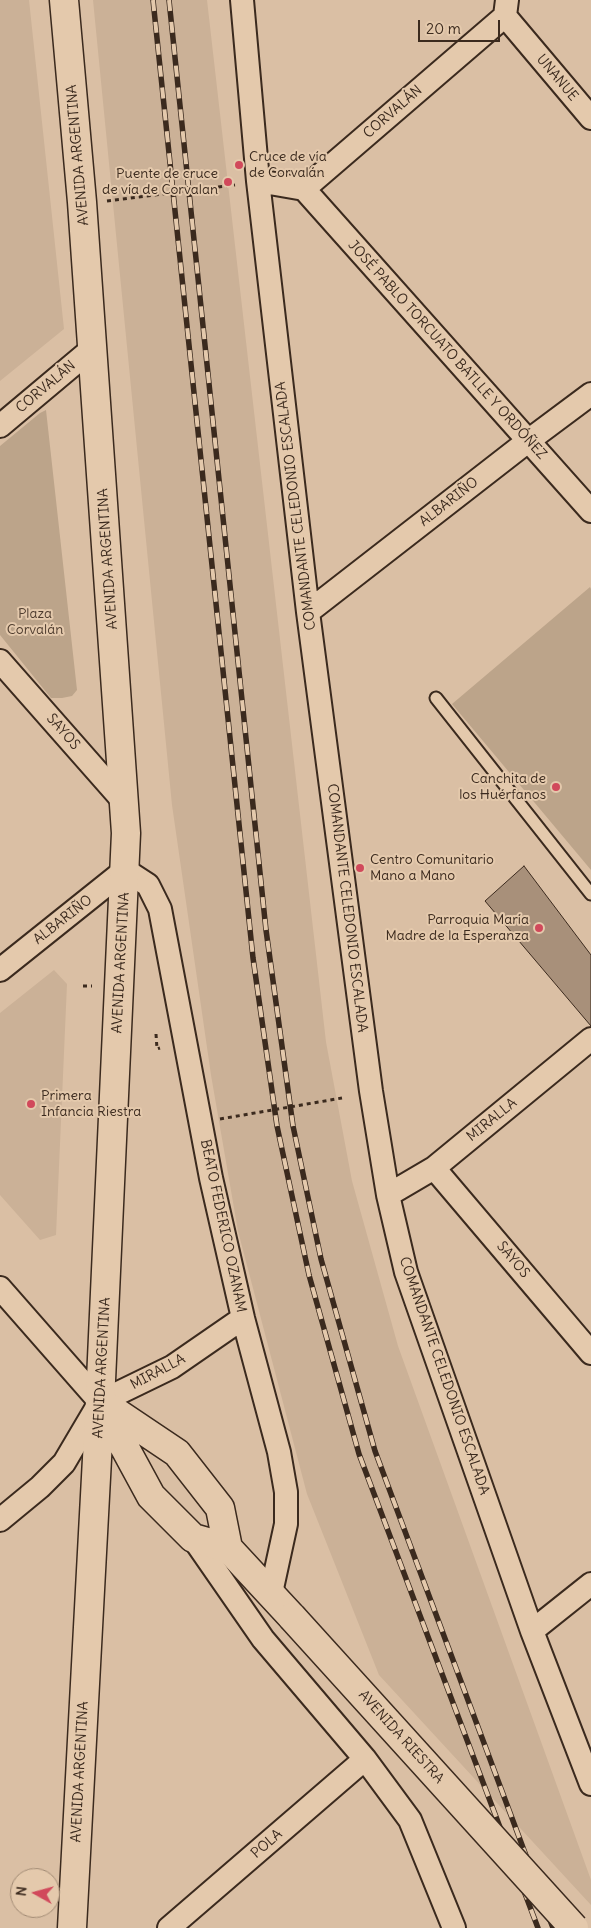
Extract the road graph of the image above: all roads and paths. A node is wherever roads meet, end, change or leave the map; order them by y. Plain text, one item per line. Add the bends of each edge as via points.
1 (64, 0) edge
2 (242, 0) edge
3 (506, 8) edge
4 (591, 118) edge
5 (258, 181) junction
6 (235, 185) dead end
7 (304, 189) junction
8 (108, 200) dead end
9 (93, 348) junction
10 (591, 394) edge
11 (0, 426) edge
12 (528, 441) junction
13 (591, 511) edge
14 (308, 612) junction
15 (0, 661) edge
16 (436, 698) dead end
17 (125, 803) junction
18 (126, 870) junction
19 (591, 894) edge
20 (0, 970) edge
21 (591, 1039) edge
22 (342, 1098) dead end
23 (220, 1119) dead end
24 (434, 1168) junction
25 (388, 1194) junction
26 (0, 1288) edge
27 (243, 1318) junction
28 (591, 1353) edge
29 (100, 1402) junction
30 (0, 1520) edge
31 (192, 1538) junction
32 (228, 1548) junction
33 (591, 1584) edge
34 (271, 1593) junction
35 (532, 1631) junction
36 (365, 1759) junction
37 (591, 1784) edge
38 (72, 1928) edge
39 (169, 1928) edge
40 (454, 1928) edge
41 (574, 1928) edge

1 - 9 main road, AVENIDA ARGENTINA
2 - 5 street, COMANDANTE CELEDONIO ESCALADA
3 - 4 street, UNANUE
3 - 7 street, CORVALÁN
5 - 7 street
5 - 14 street, COMANDANTE CELEDONIO ESCALADA
6 - 8 path, bridge
7 - 12 street, JOSÉ PABLO TORCUATO BATLLE Y ORDÓÑEZ
9 - 11 street, CORVALÁN
9 - 17 main road, AVENIDA ARGENTINA
10 - 12 street, ALBARIÑO
12 - 13 street, JOSÉ PABLO TORCUATO BATLLE Y ORDÓÑEZ
12 - 14 street, ALBARIÑO
14 - 25 street, COMANDANTE CELEDONIO ESCALADA via 371,1091
15 - 17 street, SAYOS
16 - 19 lane
17 - 18 main road, AVENIDA ARGENTINA
18 - 20 street, ALBARIÑO
18 - 27 street, BEATO FEDERICO OZANAM via 148,885 160,909 212,1178
18 - 29 main road, AVENIDA ARGENTINA
21 - 24 street, MIRALLA
22 - 23 path, bridge
24 - 25 street, MIRALLA
24 - 28 street, SAYOS
25 - 35 street, COMANDANTE CELEDONIO ESCALADA via 406,1272
26 - 29 street
27 - 29 street, MIRALLA via 172,1368
27 - 34 street, BEATO FEDERICO OZANAM via 279,1452 286,1492 286,1524
29 - 30 street via 64,1463
29 - 31 main road via 151,1496
29 - 32 main road via 177,1453 220,1508
29 - 38 main road, AVENIDA ARGENTINA
31 - 32 main road
31 - 36 street via 264,1639
32 - 34 main road, AVENIDA RIESTRA
33 - 35 street
34 - 41 main road, AVENIDA RIESTRA, bridge
35 - 37 street, COMANDANTE CELEDONIO ESCALADA
36 - 39 street, POLA
36 - 40 street via 410,1820

